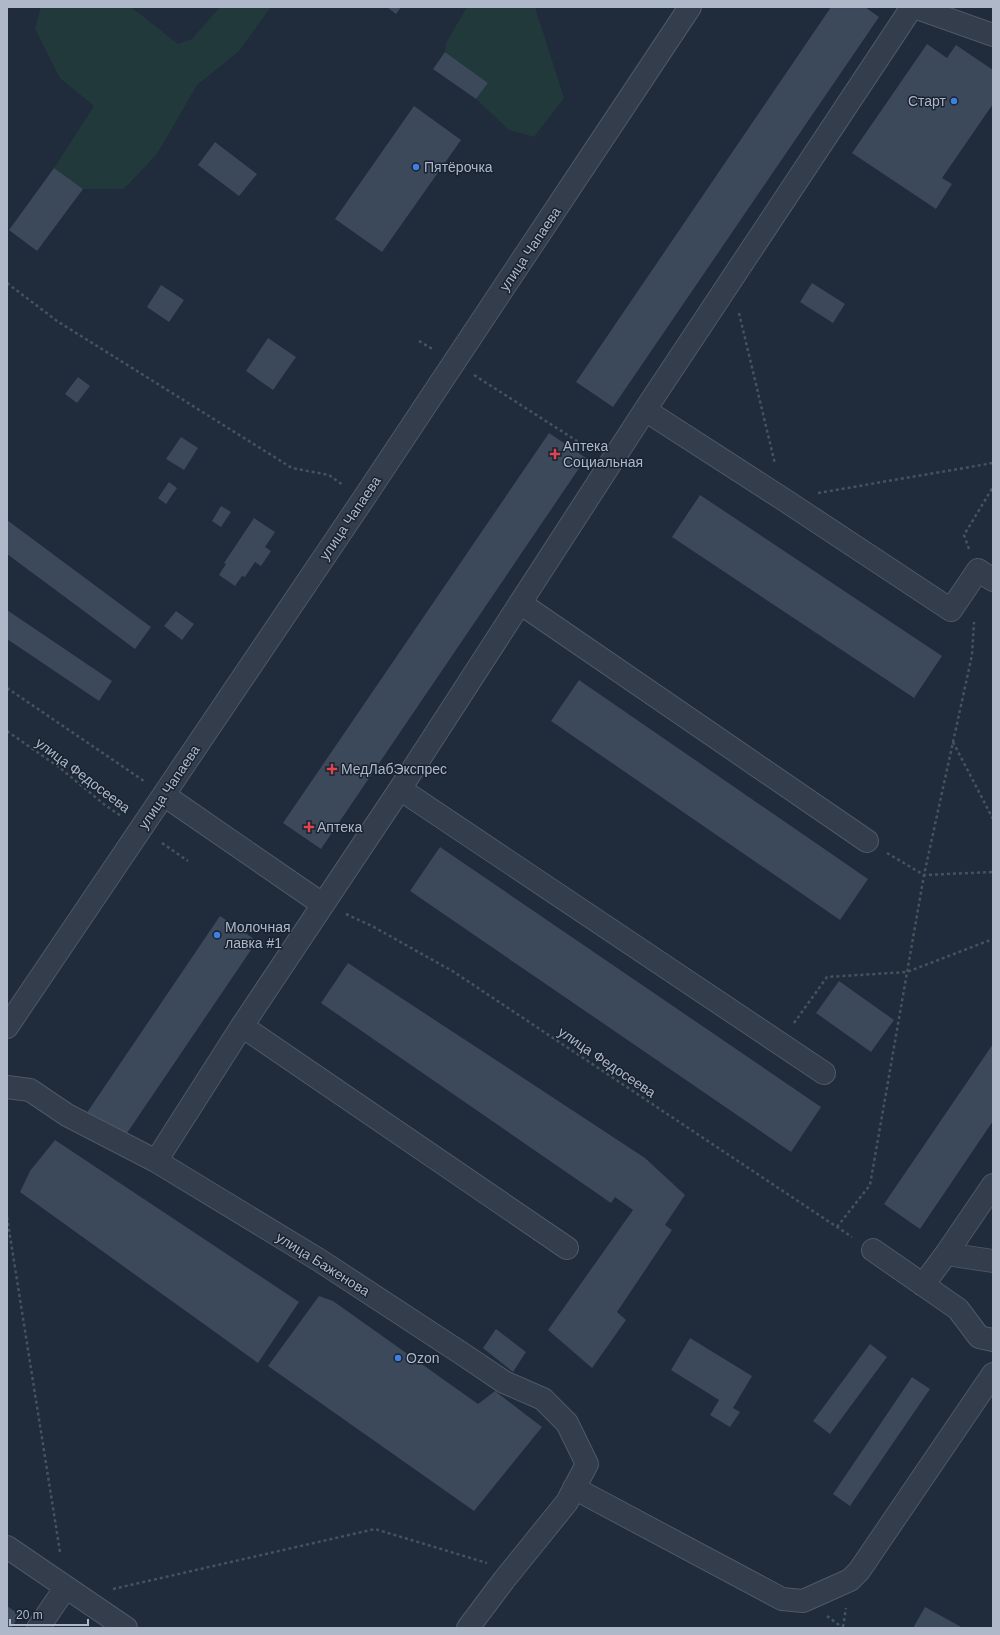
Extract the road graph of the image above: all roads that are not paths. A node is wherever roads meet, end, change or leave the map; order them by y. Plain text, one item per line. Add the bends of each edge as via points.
1 (690, 7) edge
2 (913, 7) edge
3 (993, 35) edge
4 (645, 410) junction
5 (986, 575) edge
6 (520, 602) junction
7 (400, 789) junction
8 (164, 795) junction
9 (867, 841) road end
10 (322, 904) junction
11 (242, 1026) junction
12 (7, 1027) edge
13 (824, 1073) dead end
14 (7, 1087) edge
15 (156, 1161) junction
16 (993, 1185) edge
17 (567, 1248) dead end
18 (873, 1250) road end
19 (946, 1254) junction
20 (993, 1261) edge
21 (923, 1285) junction
22 (993, 1340) edge
23 (993, 1374) edge
24 (574, 1488) junction
25 (7, 1547) edge
26 (66, 1587) junction
27 (38, 1628) edge
28 (126, 1628) edge
29 (468, 1628) edge

1 - 8 street, улица Чапаева
2 - 3 street
2 - 4 street
4 - 5 street via 951,610
4 - 6 street
6 - 7 street
6 - 9 street
7 - 10 street
7 - 13 street
8 - 10 street
8 - 12 street, улица Чапаева
10 - 11 street
11 - 15 street
11 - 17 street
14 - 15 street, улица Баженова via 30,1090 67,1115
15 - 24 street, улица Баженова via 319,1260 504,1382 543,1400 567,1423 587,1464
16 - 19 street
18 - 21 street
19 - 20 street
19 - 21 street
21 - 22 street via 958,1309 979,1337
23 - 24 street via 859,1571 850,1580 803,1600 782,1599
24 - 29 street via 567,1502
25 - 26 street
26 - 27 street
26 - 28 street

